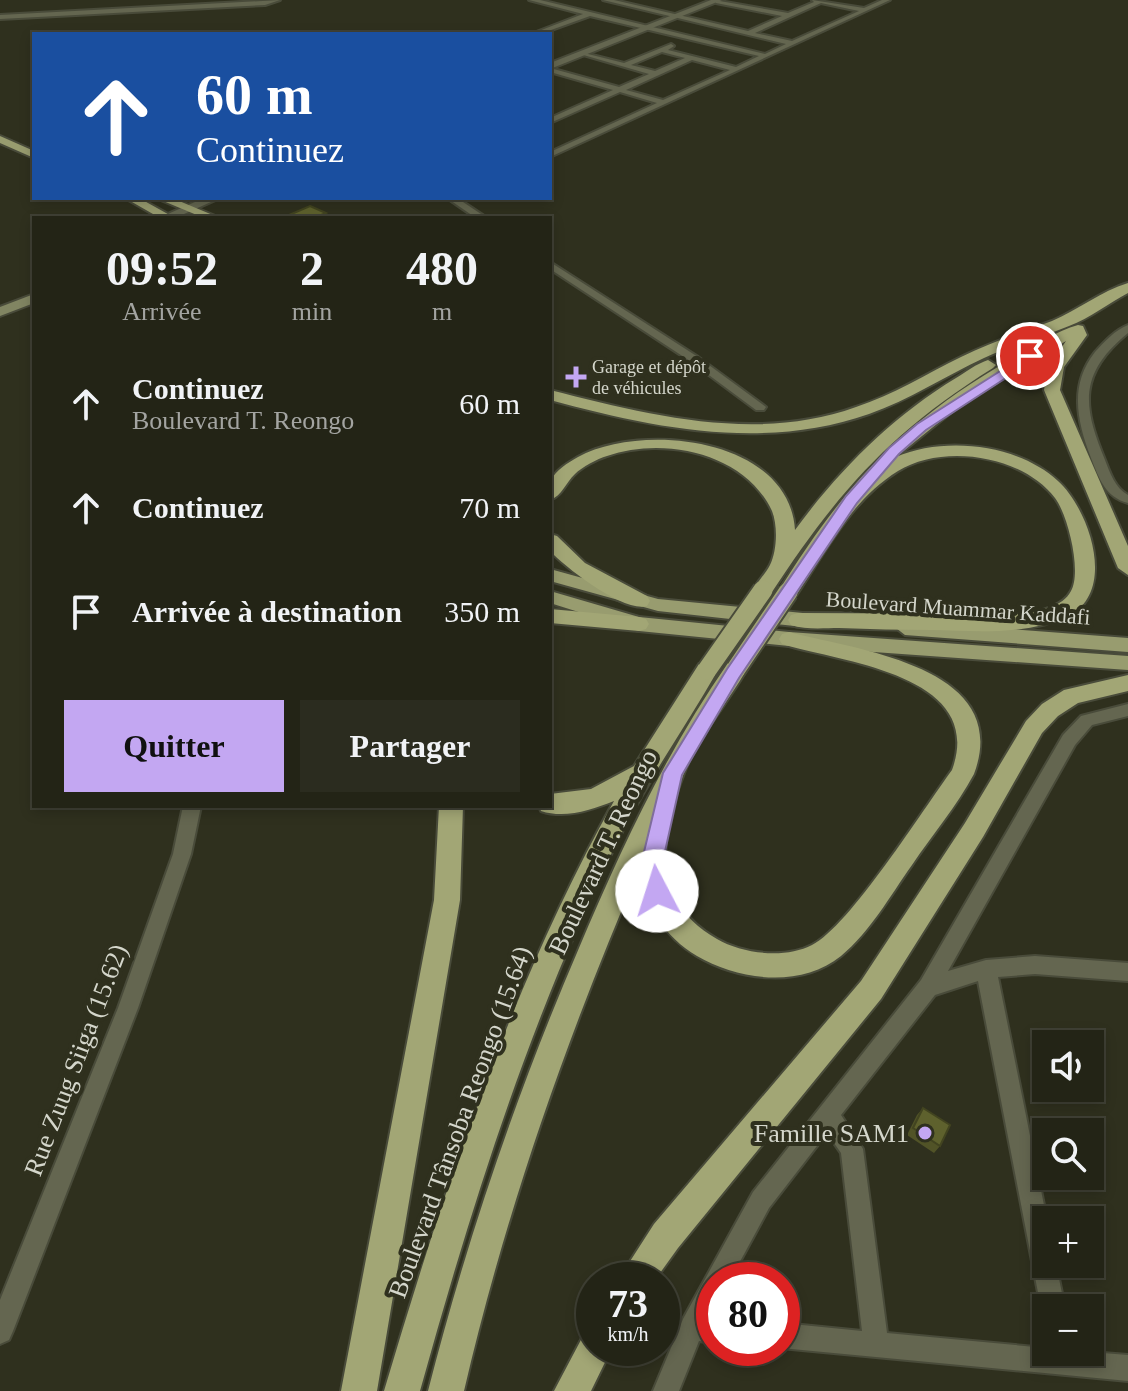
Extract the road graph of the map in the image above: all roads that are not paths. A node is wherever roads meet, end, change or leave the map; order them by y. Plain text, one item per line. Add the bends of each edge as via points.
1 (277, 0) edge
2 (532, 0) edge
3 (606, 0) edge
4 (651, 0) edge
5 (717, 0) edge
6 (818, 0) edge
7 (886, 0) edge
8 (543, 1) edge
9 (635, 7) junction
10 (864, 10) junction
11 (589, 14) junction
12 (787, 15) junction
13 (678, 16) junction
14 (0, 17) edge
15 (648, 27) junction
16 (540, 32) edge
17 (749, 33) junction
18 (692, 38) junction
19 (792, 43) junction
20 (661, 50) junction
21 (582, 53) junction
22 (766, 56) junction
23 (691, 58) junction
24 (624, 65) junction
25 (552, 67) edge
26 (552, 69) edge
27 (735, 69) junction
28 (656, 74) junction
29 (621, 90) junction
30 (662, 102) junction
31 (552, 120) edge
32 (0, 131) edge
33 (0, 139) edge
34 (32, 144) edge
35 (32, 154) edge
36 (552, 154) edge
37 (135, 200) edge
38 (168, 200) edge
39 (211, 200) edge
40 (459, 200) edge
41 (190, 207) junction
42 (164, 216) edge
43 (172, 216) edge
44 (210, 216) edge
45 (479, 216) edge
46 (552, 266) edge
47 (1128, 287) edge
48 (32, 299) edge
49 (1128, 300) edge
50 (0, 312) edge
51 (1082, 320) junction
52 (1128, 328) edge
53 (552, 396) edge
54 (760, 407) dead end
55 (552, 491) edge
56 (1128, 499) edge
57 (851, 500) junction
58 (552, 542) edge
59 (781, 562) junction
60 (1128, 568) edge
61 (552, 576) edge
62 (552, 598) edge
63 (640, 601) junction
64 (552, 616) edge
65 (639, 624) junction
66 (793, 629) junction
67 (1128, 645) edge
68 (1128, 663) edge
69 (1128, 683) edge
70 (1128, 710) edge
71 (643, 771) junction
72 (672, 773) junction
73 (552, 804) edge
74 (192, 808) edge
75 (451, 808) edge
76 (986, 969) junction
77 (1128, 972) edge
78 (928, 987) junction
79 (828, 1115) junction
80 (648, 1262) edge
81 (727, 1262) edge
82 (1050, 1294) edge
83 (0, 1331) edge
84 (800, 1338) edge
85 (696, 1341) edge
86 (876, 1344) junction
87 (1032, 1355) edge
88 (1104, 1364) edge
89 (585, 1366) edge
90 (1128, 1368) edge
91 (359, 1391) edge
92 (402, 1391) edge
93 (446, 1391) edge
94 (572, 1391) edge
95 (666, 1391) edge

1 - 14 street
2 - 8 street
3 - 9 street
4 - 9 street
5 - 12 street
5 - 13 street
6 - 10 street
6 - 12 street
7 - 10 street
8 - 11 street
9 - 13 street
10 - 19 street
11 - 15 street
11 - 16 street
12 - 17 street
13 - 15 street
13 - 17 street
15 - 18 street
15 - 21 street
17 - 19 street
18 - 20 street
18 - 22 street
19 - 22 street
20 - 23 street
20 - 24 street
21 - 24 street
21 - 25 street
22 - 27 street
23 - 27 street
23 - 28 street
24 - 28 street
26 - 29 street
27 - 30 street
28 - 29 street
29 - 30 street
29 - 31 street
30 - 36 street
32 - 34 main road
33 - 35 main road
37 - 42 main road
38 - 41 main road
39 - 41 street
40 - 45 street
41 - 43 street
41 - 44 main road
46 - 54 street
47 - 51 highway
48 - 50 main road
49 - 51 highway
51 - 53 highway via 953,367 876,406 804,424 681,424
51 - 57 highway via 947,408 894,451
51 - 59 highway, Boulevard Tânsoba Reongo (15.64) via 959,382 880,441 824,501
51 - 60 highway via 1058,359 1052,390
52 - 56 street via 1093,361 1083,379 1082,408 1110,486
55 - 59 highway via 565,473 620,446 657,442 725,456 754,473 775,496 784,519
57 - 66 highway via 873,479 922,454 975,452 1014,464 1060,492 1070,508 1084,571 1081,593 1057,613 1002,622
57 - 72 highway, Boulevard T. Reongo, bridge
58 - 63 highway via 578,568
59 - 71 highway, Boulevard Tânsoba Reongo (15.64), bridge
61 - 63 main road, Boulevard Muammar Kaddafi
62 - 65 main road, Boulevard Muammar Kaddafi
63 - 66 main road, Boulevard Muammar Kaddafi
64 - 65 highway
65 - 66 main road, Boulevard Muammar Kaddafi
66 - 67 main road, Boulevard Muammar Kaddafi
66 - 68 main road, Boulevard Muammar Kaddafi
66 - 72 highway via 816,648 918,674 953,702 969,729 970,755 962,774 854,925 833,947 791,965 749,965 703,945 673,917 657,891 656,837
69 - 80 highway via 1072,696 1034,727 871,990
70 - 78 street via 1087,720 1069,740
71 - 73 highway via 609,794
71 - 92 highway, Boulevard Tânsoba Reongo (15.64) via 561,935 504,1075 434,1278
72 - 93 highway, Boulevard T. Reongo via 550,1052 481,1259
74 - 83 street, Rue Zuug Siiga (15.62) via 182,854 128,1008
75 - 91 highway via 447,900
76 - 77 street via 1035,965
76 - 78 street
76 - 82 street
78 - 79 street
79 - 81 street via 761,1200
79 - 86 street via 852,1149
84 - 86 street
85 - 95 street
86 - 87 street
88 - 90 street
89 - 94 highway

